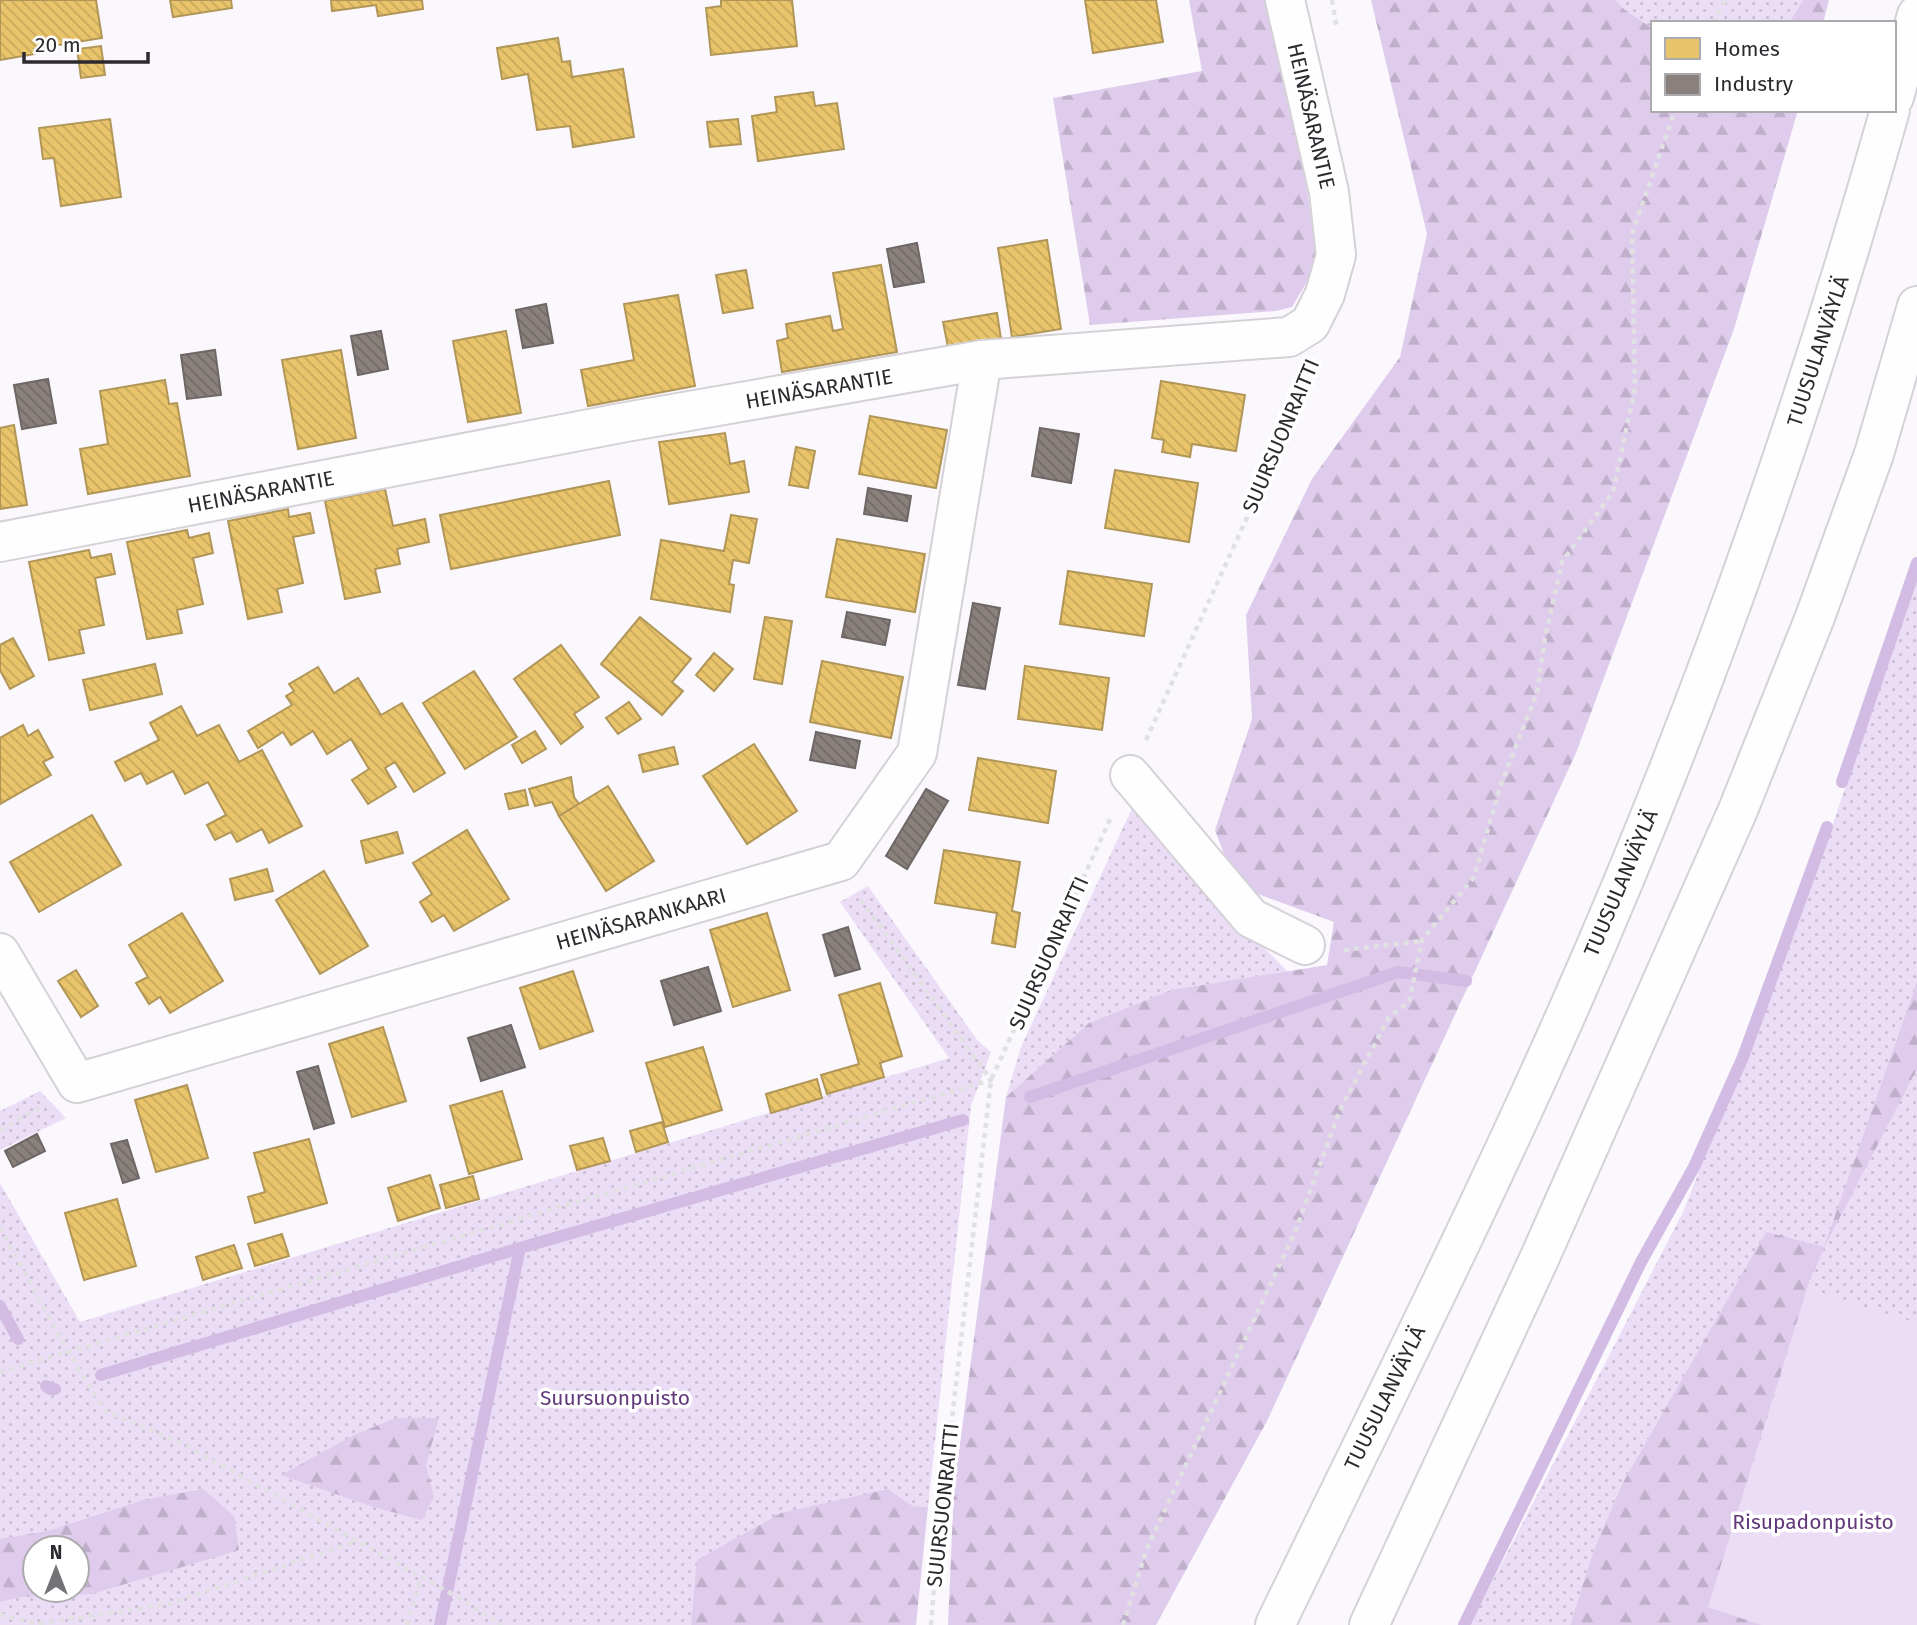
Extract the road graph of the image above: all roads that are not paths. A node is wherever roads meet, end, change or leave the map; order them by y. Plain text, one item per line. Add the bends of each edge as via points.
1 (1285, 0) edge
2 (1917, 15) edge
3 (1896, 90) edge
4 (1889, 112) edge
5 (1917, 306) edge
6 (982, 360) junction
7 (0, 542) edge
8 (1130, 775) road end
9 (1305, 945) road end
10 (0, 953) edge
11 (1401, 1556) junction
12 (1275, 1625) edge
13 (1368, 1625) edge
14 (1385, 1625) edge

1 - 6 main road, HEINÄSARANTIE via 1329,192 1336,254 1325,294 1310,324 1289,337
2 - 3 main road
4 - 12 main road, TUUSULANVÄYLÄ via 1793,429 1661,787 1569,1008
5 - 11 main road via 1874,454 1738,810 1540,1258
6 - 7 main road, HEINÄSARANTIE via 612,425
6 - 10 main road, HEINÄSARANKAARI via 917,753 841,861 78,1083
8 - 9 main road via 1251,918
11 - 13 main road
11 - 14 main road

